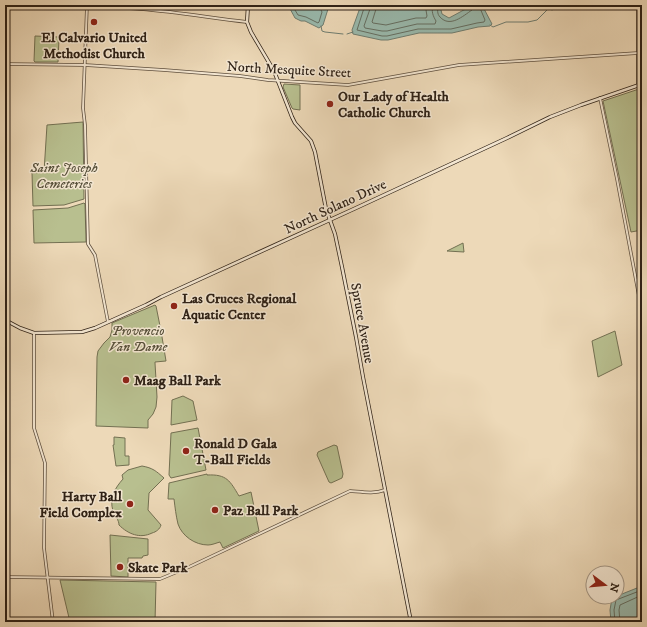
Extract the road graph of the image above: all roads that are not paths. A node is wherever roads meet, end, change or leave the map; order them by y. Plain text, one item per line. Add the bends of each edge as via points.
1 (34, 5) edge
2 (248, 5) edge
3 (638, 5) edge
4 (87, 6) edge
5 (247, 22) junction
6 (638, 53) junction
7 (5, 64) edge
8 (85, 65) junction
9 (278, 81) junction
10 (642, 84) edge
11 (638, 86) junction
12 (600, 98) junction
13 (330, 219) junction
14 (642, 312) edge
15 (5, 320) edge
16 (108, 322) junction
17 (34, 333) junction
18 (385, 490) junction
19 (5, 577) edge
20 (47, 578) junction
21 (53, 622) edge
22 (411, 622) edge

1 - 4 street
2 - 5 main road
3 - 6 street
4 - 5 street via 141,9
4 - 8 street
5 - 9 main road, Spruce Avenue
6 - 9 street, North Mesquite Street via 459,66 348,85
6 - 11 street
7 - 8 street, North Mesquite Street
8 - 9 street, North Mesquite Street
8 - 16 street via 83,108 88,244 95,255
9 - 13 main road, Spruce Avenue via 295,123 311,141
10 - 11 main road, North Solano Drive
11 - 12 main road, North Solano Drive
12 - 13 main road, North Solano Drive via 550,117
12 - 14 street
13 - 16 main road, North Solano Drive
13 - 18 main road, Spruce Avenue via 347,288
15 - 17 main road
16 - 17 main road, North Solano Drive via 82,332
17 - 20 street via 34,428 45,463 44,548
18 - 20 street via 370,493 350,491 160,579
18 - 22 main road, Spruce Avenue
19 - 20 street
20 - 21 street

